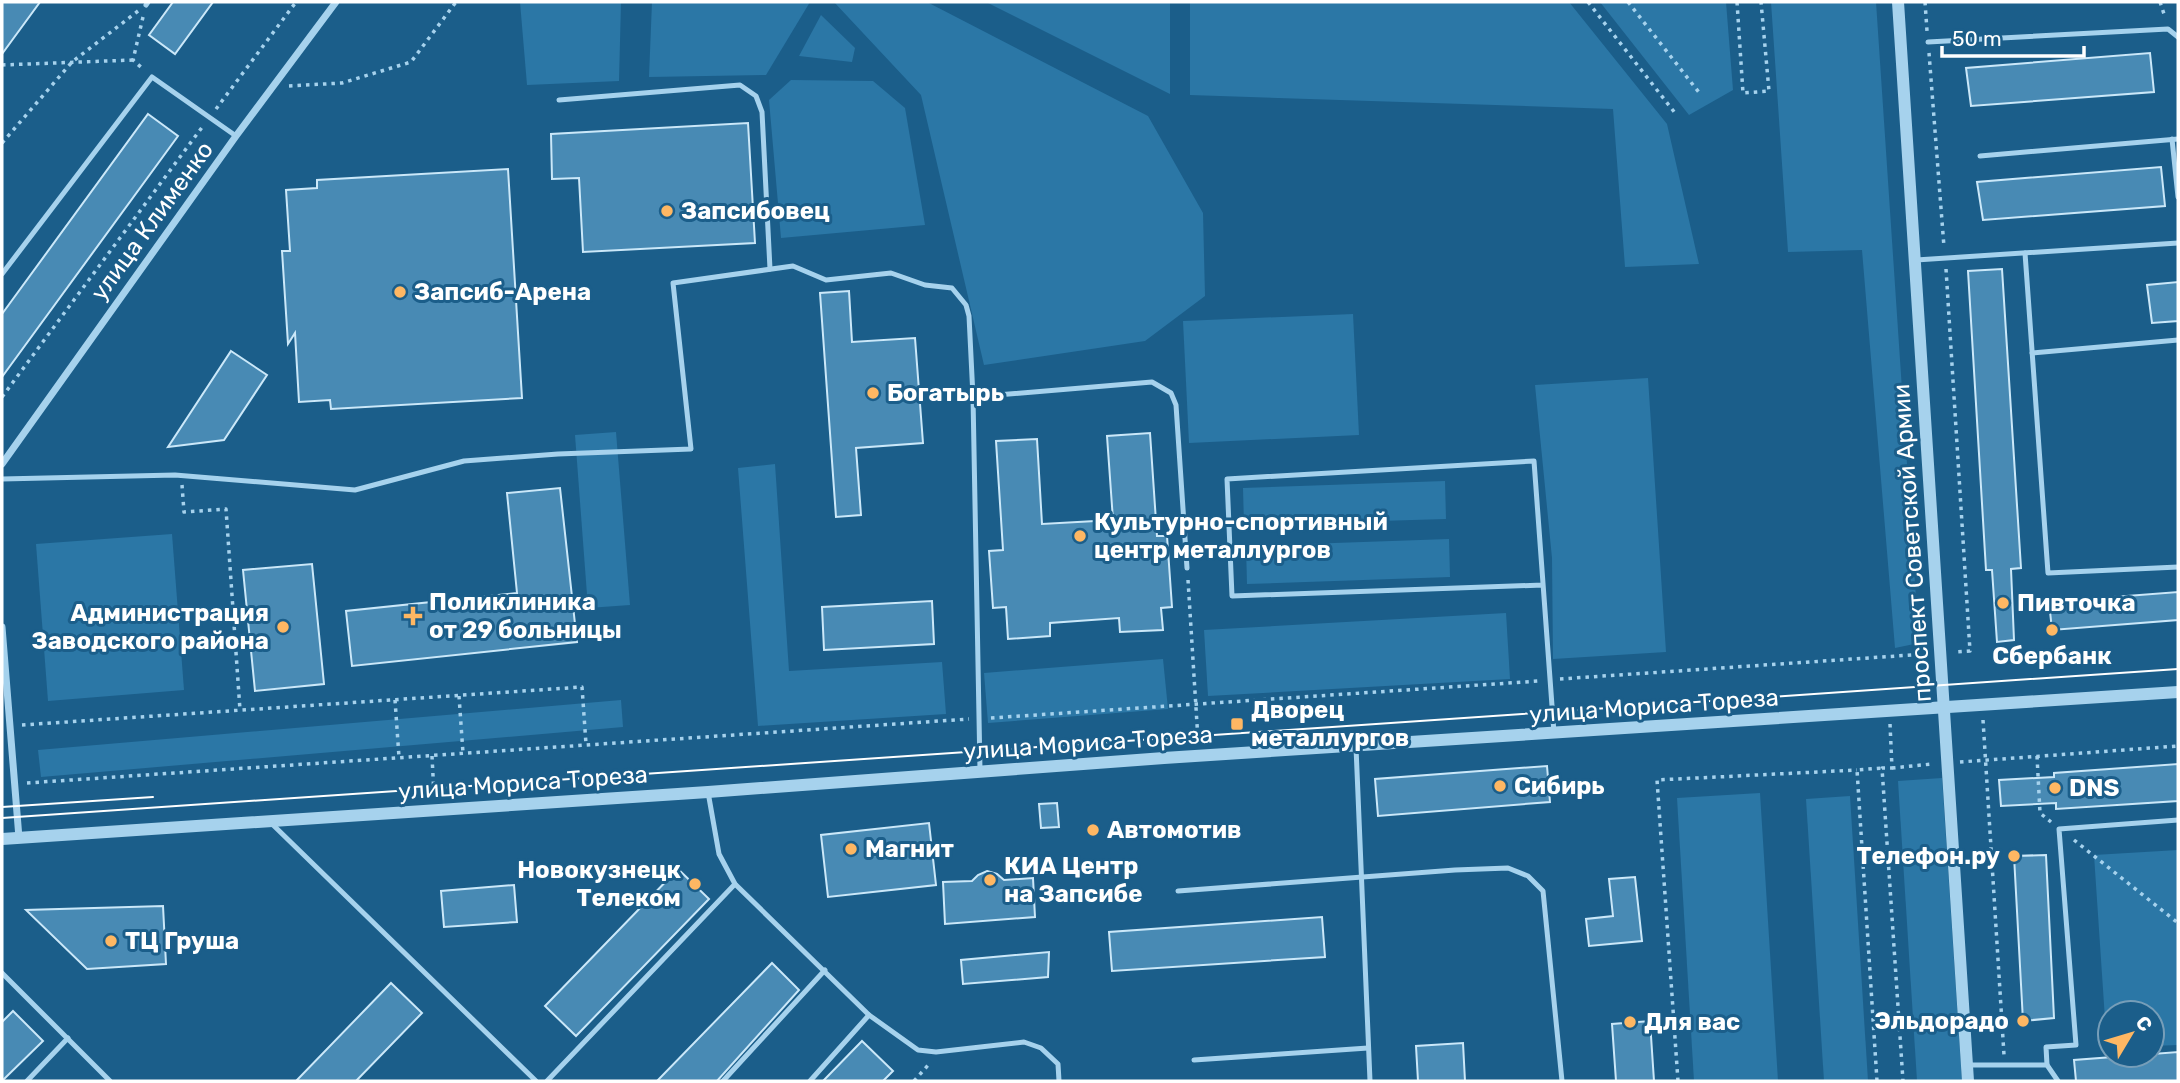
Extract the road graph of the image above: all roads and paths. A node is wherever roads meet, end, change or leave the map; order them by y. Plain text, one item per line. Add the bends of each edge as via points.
1 (296, 2) edge
2 (336, 2) edge
3 (456, 2) edge
4 (1588, 2) edge
5 (1628, 2) edge
6 (1737, 2) edge
7 (1761, 2) edge
8 (1898, 2) edge
9 (1924, 2) edge
10 (147, 3) edge
11 (2178, 37) edge
12 (1928, 42) junction
13 (133, 60) junction
14 (72, 62) junction
15 (2, 65) edge
16 (152, 77) junction
17 (273, 87) junction
18 (1701, 95) dead end
19 (559, 100) dead end
20 (1675, 113) dead end
21 (210, 117) junction
22 (236, 136) junction
23 (2175, 139) edge
24 (2, 143) edge
25 (1980, 156) dead end
26 (2178, 197) edge
27 (2178, 243) edge
28 (2025, 253) junction
29 (1945, 258) junction
30 (1916, 260) junction
31 (770, 269) junction
32 (2, 274) edge
33 (2178, 340) edge
34 (2032, 353) junction
35 (2, 397) edge
36 (973, 397) junction
37 (2, 464) edge
38 (181, 476) junction
39 (2, 479) edge
40 (2178, 567) edge
41 (1187, 568) joint
42 (1543, 584) junction
43 (2, 627) edge
44 (1970, 651) dead end
45 (2178, 692) edge
46 (459, 696) junction
47 (395, 700) junction
48 (1982, 706) junction
49 (1943, 708) junction
50 (240, 710) junction
51 (1889, 712) junction
52 (9, 726) junction
53 (1197, 726) dead end
54 (1554, 733) junction
55 (586, 745) dead end
56 (2178, 746) edge
57 (1356, 747) junction
58 (463, 754) dead end
59 (432, 756) dead end
60 (2037, 757) junction
61 (399, 758) dead end
62 (1985, 760) junction
63 (1947, 763) junction
64 (1882, 768) junction
65 (1892, 768) junction
66 (1857, 770) junction
67 (980, 772) junction
68 (708, 792) junction
69 (435, 810) junction
70 (2178, 820) edge
71 (268, 821) junction
72 (2059, 829) junction
73 (19, 838) junction
74 (2, 839) edge
75 (1363, 877) junction
76 (735, 884) junction
77 (1178, 891) dead end
78 (2178, 923) edge
79 (825, 970) junction
80 (2, 973) edge
81 (869, 1015) junction
82 (68, 1038) junction
83 (1368, 1048) junction
84 (936, 1052) junction
85 (1194, 1060) dead end
86 (1966, 1065) junction
87 (2005, 1065) junction
88 (2048, 1065) junction
89 (27, 1081) edge
90 (110, 1081) edge
91 (536, 1081) edge
92 (547, 1081) edge
93 (723, 1081) edge
94 (810, 1081) edge
95 (914, 1081) edge
96 (1059, 1081) edge
97 (1370, 1081) edge
98 (1562, 1081) edge
99 (1678, 1081) edge
100 (1877, 1081) edge
101 (1903, 1081) edge
102 (1968, 1081) edge
103 (2058, 1081) edge

1 - 21 path
2 - 17 street, улица Клименко
3 - 17 path via 411,62 342,83
4 - 20 path
5 - 18 path
6 - 7 path via 1743,93 1769,91
8 - 30 street, проспект Советской Армии
9 - 12 path
10 - 13 path
10 - 14 path
11 - 12 lane via 2168,29
12 - 29 path
13 - 14 path
13 - 16 path
14 - 15 path
14 - 24 path
16 - 21 lane
16 - 32 lane
17 - 22 street, улица Клименко
19 - 31 lane via 740,85 756,96 762,112
21 - 22 lane
21 - 35 path
22 - 37 street, улица Клименко
23 - 25 lane
23 - 26 lane
27 - 28 lane
28 - 29 lane
28 - 34 lane
29 - 30 lane
29 - 44 path
30 - 49 street, проспект Советской Армии
31 - 36 lane via 793,266 826,280 891,273 925,285 952,288 969,316
31 - 38 lane via 673,283 691,449 464,461 355,490
33 - 34 lane
34 - 40 lane via 2048,573
36 - 41 lane via 1152,382 1171,393 1176,405
36 - 67 lane
38 - 39 lane
38 - 50 path via 184,512 226,509
41 - 53 path
42 - 42 lane via 1232,596 1227,479 1534,461
42 - 54 lane
43 - 52 street
45 - 48 street, улица Мориса Тореза
46 - 47 path
46 - 55 path via 582,687
46 - 58 path
47 - 50 path
47 - 61 path
48 - 49 street, улица Мориса Тореза
48 - 62 path
49 - 51 street, улица Мориса Тореза
49 - 63 street, проспект Советской Армии
50 - 52 path
51 - 54 street, улица Мориса Тореза
51 - 65 path
52 - 73 street
54 - 57 street, улица Мориса Тореза
56 - 60 path
57 - 67 street, улица Мориса Тореза
57 - 75 lane
59 - 69 path
60 - 62 path
60 - 72 path via 2040,813
62 - 63 path
62 - 87 path
63 - 65 path
63 - 86 street, проспект Советской Армии
64 - 65 path
64 - 66 path
64 - 101 path
66 - 99 path via 1657,780
66 - 100 path
67 - 68 street, улица Мориса Тореза
68 - 69 street, улица Мориса Тореза
68 - 76 lane via 719,854
69 - 71 street, улица Мориса Тореза
70 - 72 lane
71 - 73 street, улица Мориса Тореза
71 - 91 lane
72 - 78 path
72 - 88 lane via 2076,1045 2046,1047
73 - 74 street, улица Мориса Тореза
75 - 77 lane
75 - 83 lane
75 - 98 lane via 1508,868 1528,876 1543,891
76 - 79 lane
76 - 92 lane
79 - 81 lane
79 - 93 lane
80 - 82 lane
81 - 84 lane via 918,1050
81 - 94 lane
82 - 89 lane
82 - 90 lane
83 - 85 lane
83 - 97 lane
84 - 95 path
84 - 96 lane via 1024,1042 1041,1048 1058,1064
86 - 87 lane
86 - 102 street, проспект Советской Армии
87 - 88 lane
88 - 103 lane

